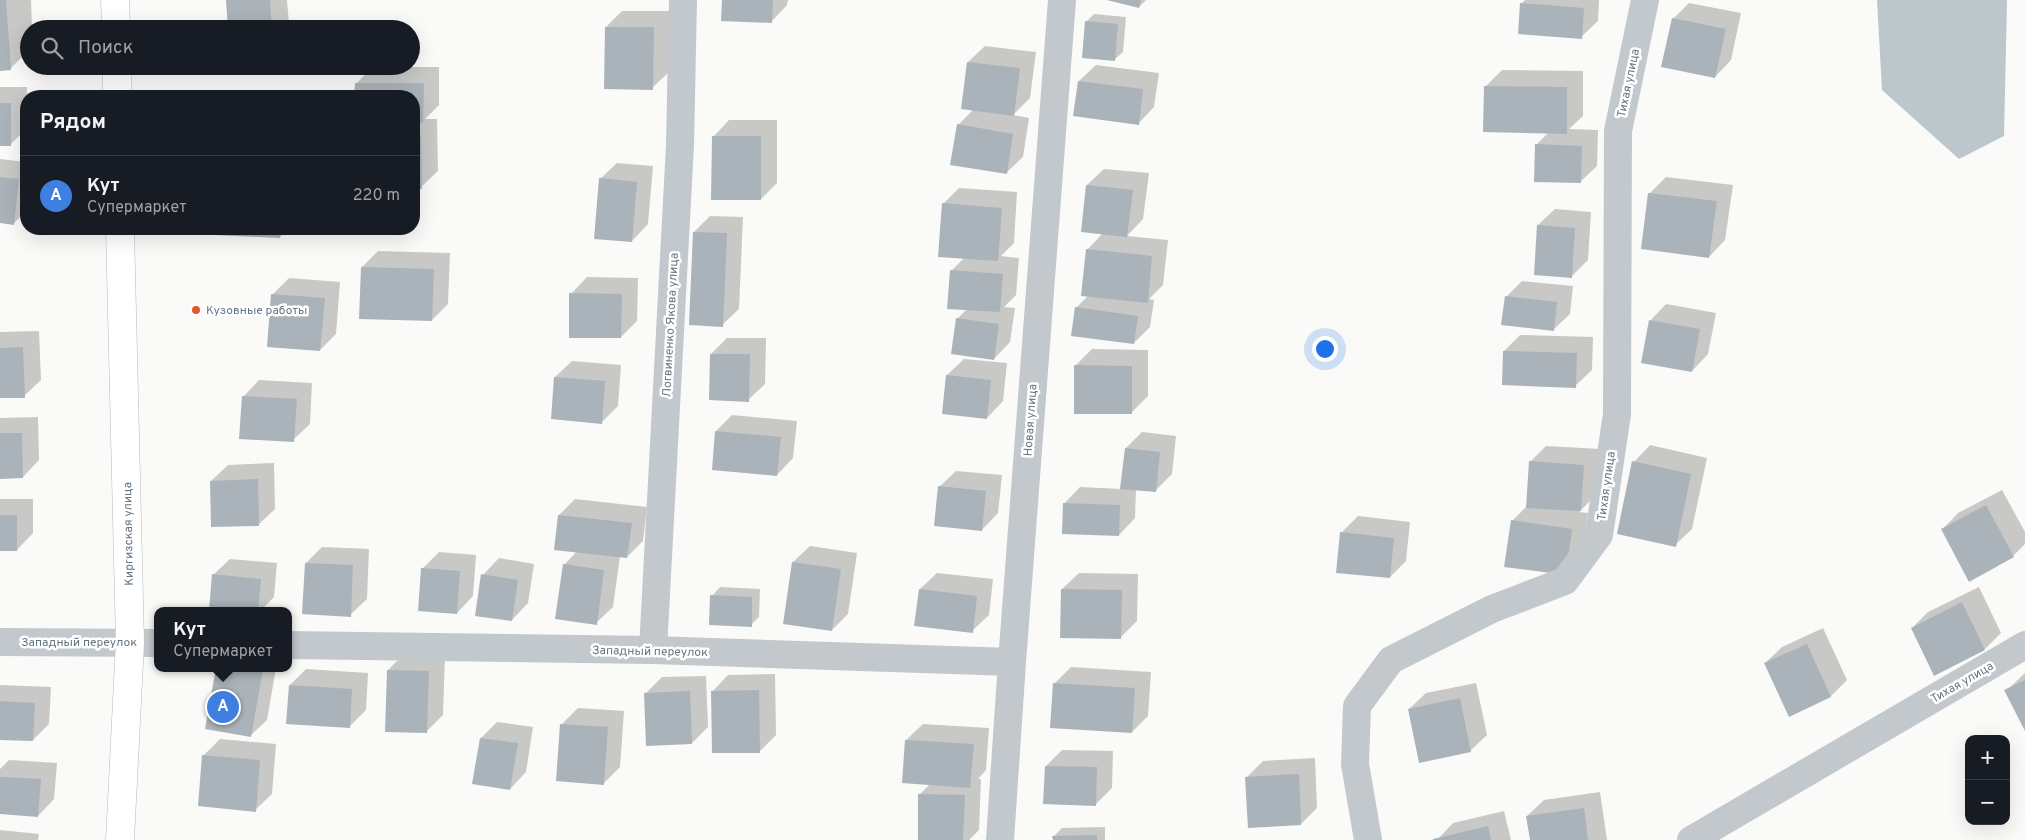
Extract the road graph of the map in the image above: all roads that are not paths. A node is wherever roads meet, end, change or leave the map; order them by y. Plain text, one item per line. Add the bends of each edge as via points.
1 (115, 0) edge
2 (683, 0) edge
3 (1062, 0) edge
4 (1645, 0) edge
5 (116, 20) edge
6 (117, 75) edge
7 (117, 90) edge
8 (120, 235) edge
9 (0, 642) edge
10 (130, 642) junction
11 (154, 643) edge
12 (292, 645) edge
13 (2025, 645) edge
14 (653, 650) junction
15 (1012, 662) junction
16 (120, 840) edge
17 (1000, 840) edge
18 (1368, 840) edge
19 (1691, 840) edge

1 - 5 main road
2 - 14 street, Логвиненко Якова улица via 680,145
3 - 15 street, Новая улица
4 - 18 street, Тихая улица via 1618,130 1617,414 1599,535 1564,581 1492,609 1392,660 1363,698 1357,706 1355,764
6 - 7 main road
8 - 10 main road, Киргизская улица
9 - 10 street, Западный переулок
10 - 11 street, Западный переулок
10 - 16 main road, Киргизская улица
12 - 14 street, Западный переулок
13 - 19 street, Тихая улица
14 - 15 street, Западный переулок
15 - 17 street, Новая улица

